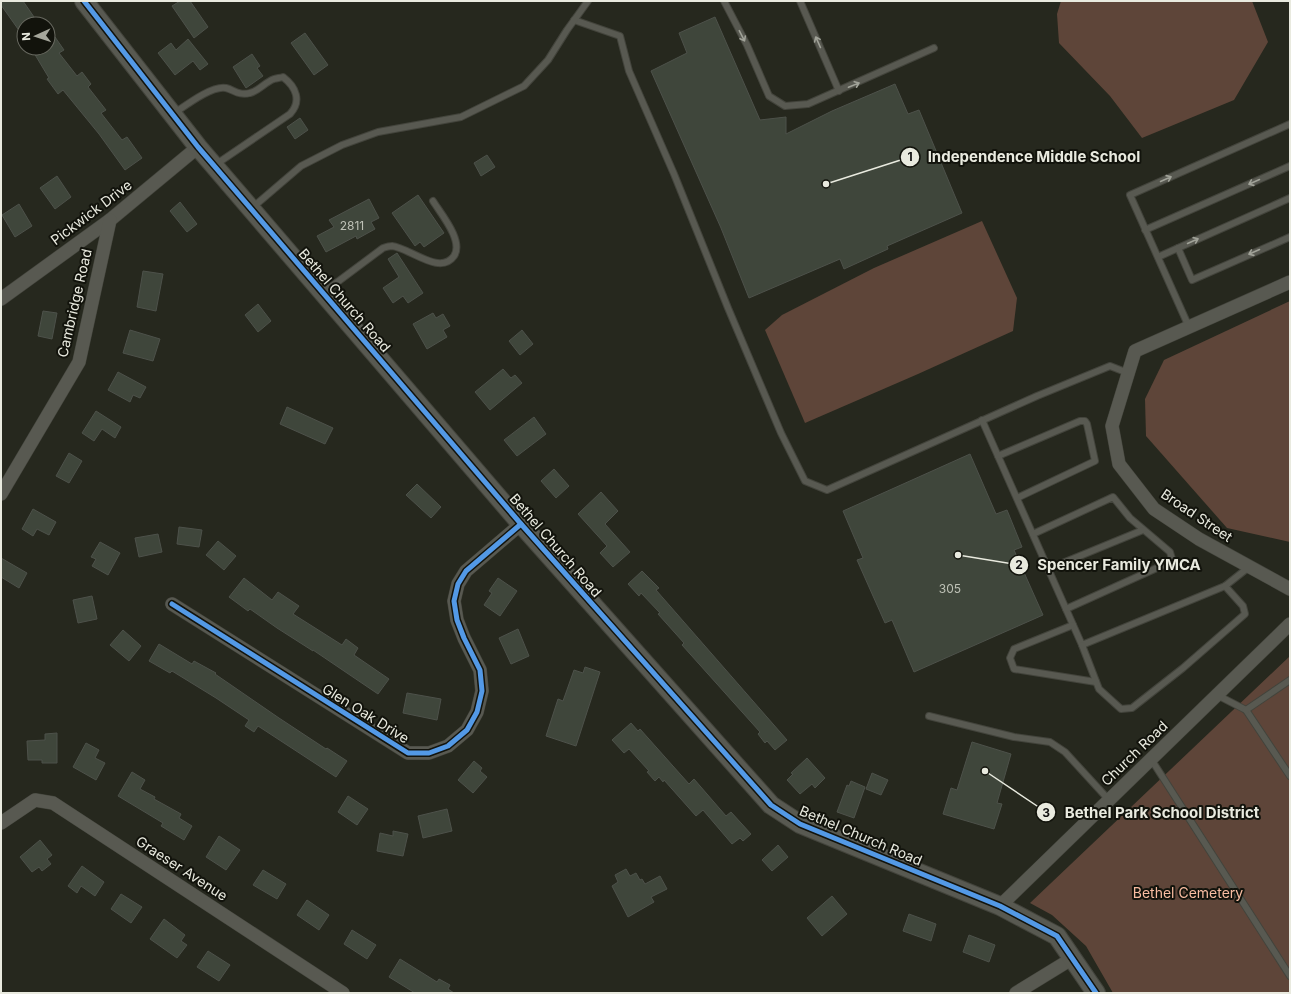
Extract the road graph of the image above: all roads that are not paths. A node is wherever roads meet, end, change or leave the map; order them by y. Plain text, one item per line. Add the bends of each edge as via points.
1 (84, 1) edge
2 (588, 1) edge
3 (724, 1) edge
4 (800, 1) edge
5 (574, 20) junction
6 (934, 48) dead end
7 (839, 90) junction
8 (172, 114) junction
9 (1290, 124) edge
10 (198, 147) junction
11 (214, 166) junction
12 (1290, 166) edge
13 (1290, 198) edge
14 (433, 201) dead end
15 (251, 209) junction
16 (110, 220) junction
17 (1146, 230) junction
18 (1290, 237) edge
19 (1178, 248) junction
20 (1158, 257) junction
21 (1290, 282) edge
22 (323, 293) junction
23 (1, 299) edge
24 (1189, 327) junction
25 (1128, 373) junction
26 (982, 420) junction
27 (998, 456) junction
28 (1, 494) edge
29 (1017, 498) junction
30 (521, 524) junction
31 (1142, 530) junction
32 (1032, 534) junction
33 (1249, 567) junction
34 (1048, 569) junction
35 (1225, 586) junction
36 (1290, 589) edge
37 (172, 604) dead end
38 (1066, 609) junction
39 (1290, 624) edge
40 (1073, 626) junction
41 (1082, 645) junction
42 (1290, 680) edge
43 (1096, 682) junction
44 (1218, 695) junction
45 (1246, 710) junction
46 (929, 716) dead end
47 (1151, 759) junction
48 (1290, 776) edge
49 (1109, 800) junction
50 (1, 823) edge
51 (1000, 906) junction
52 (1074, 958) junction
53 (1290, 976) edge
54 (343, 993) edge
55 (1016, 993) edge
56 (1096, 993) edge

1 - 8 street, Bethel Church Road
2 - 5 lane
3 -> 7 lane via 769,96 785,106 808,104
7 -> 4 lane
5 - 15 lane via 548,60 524,86 461,118 378,132 342,145 301,166
5 - 26 lane via 620,36 629,71 781,433 805,481 827,490
7 -> 6 lane
8 - 10 street, Bethel Church Road
8 - 11 lane via 218,88 245,94 252,93 274,79 283,77 289,82 296,92 297,103 290,114
17 -> 9 lane via 1130,195
10 - 11 street, Bethel Church Road
10 - 16 street, Pickwick Drive
11 - 15 street, Bethel Church Road
12 -> 17 lane
19 -> 13 lane
14 - 22 lane via 455,235 457,246 453,258 437,264 392,246 383,248
15 - 22 street, Bethel Church Road
16 - 23 street, Pickwick Drive
16 - 28 street, Cambridge Road via 79,362
17 - 20 lane
18 -> 19 lane via 1192,280
19 - 20 lane
20 - 24 lane
21 - 24 street, Broad Street
22 - 30 street, Bethel Church Road
24 - 25 street, Broad Street via 1135,350
25 - 26 lane via 1110,366
25 - 33 street, Broad Street via 1112,426 1119,464 1154,509 1199,539
26 - 27 lane
27 - 29 lane
27 - 29 lane via 1080,421 1088,424 1095,461
29 - 32 lane
30 - 37 street, Glen Oak Drive via 466,571 458,584 454,602 457,620 480,670 482,691 477,712 467,730 448,746 429,753 408,753
30 - 51 street, Bethel Church Road via 772,805 800,824
31 - 32 lane via 1113,497
31 - 34 lane
31 - 38 lane via 1170,552 1171,560
32 - 34 lane
33 - 35 lane
33 - 36 street, Broad Street
34 - 38 lane
35 - 41 lane
35 - 43 lane via 1243,606 1246,614 1132,708 1121,710 1099,689
38 - 40 lane
39 - 44 street, Church Road
40 - 41 lane
40 - 43 lane via 1014,649 1010,658 1014,669
41 - 43 lane
42 - 45 lane
44 - 45 lane
44 - 47 street, Church Road
45 - 48 lane
46 - 49 lane via 1014,737 1050,742 1065,752
47 - 49 street, Church Road
47 - 53 lane
49 - 51 street, Church Road
50 - 54 street, Graeser Avenue via 35,800 53,803
51 - 52 street, Bethel Church Road via 1057,936
52 - 55 street
52 - 56 street, Bethel Church Road

